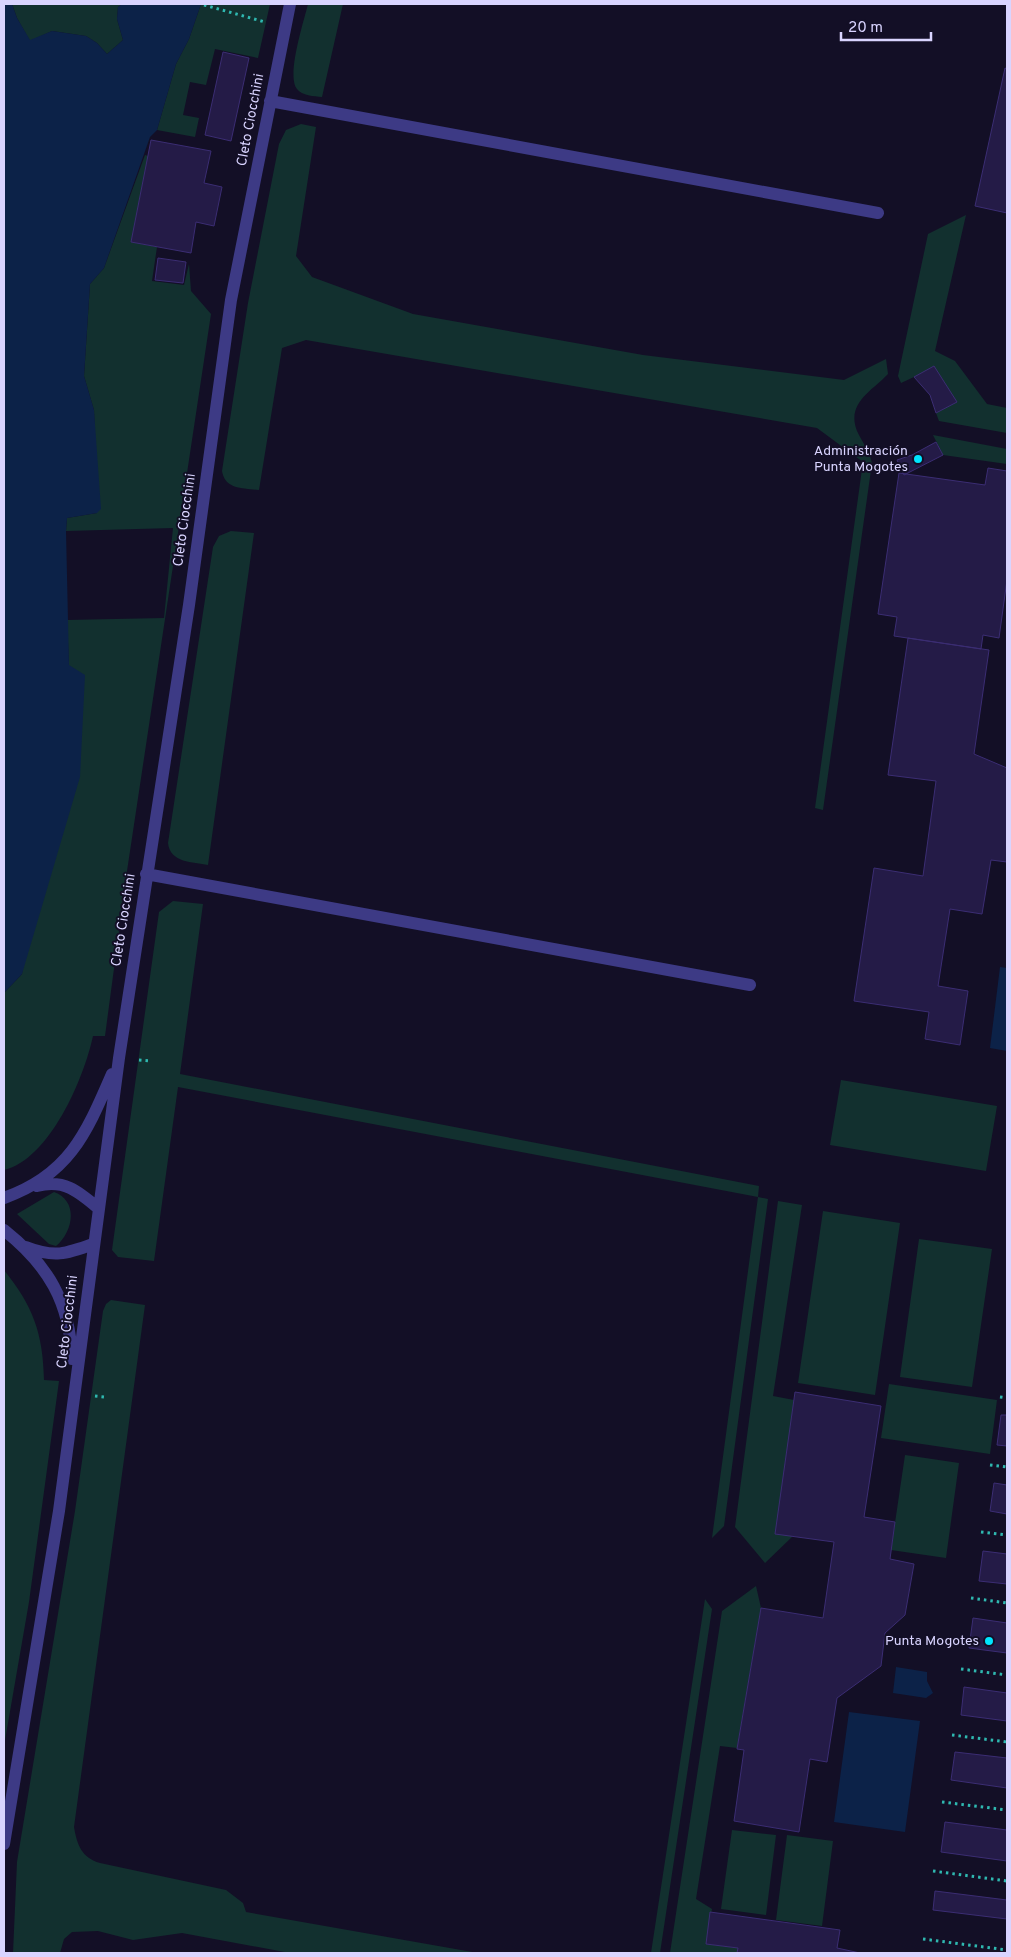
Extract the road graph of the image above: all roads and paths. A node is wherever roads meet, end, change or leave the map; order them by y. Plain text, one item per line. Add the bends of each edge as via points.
1 (290, 4) edge
2 (204, 5) edge
3 (285, 27) junction
4 (270, 101) junction
5 (878, 213) dead end
6 (146, 874) junction
7 (750, 985) dead end
8 (119, 1058) junction
9 (35, 1186) junction
10 (4, 1198) edge
11 (98, 1208) junction
12 (4, 1230) edge
13 (93, 1244) junction
14 (24, 1246) junction
15 (74, 1394) junction
16 (1000, 1397) dead end
17 (1007, 1398) edge
18 (990, 1465) dead end
19 (1007, 1467) edge
20 (981, 1532) dead end
21 (1007, 1535) edge
22 (971, 1598) dead end
23 (1007, 1603) edge
24 (961, 1669) dead end
25 (1007, 1675) edge
26 (952, 1735) dead end
27 (1007, 1742) edge
28 (942, 1802) dead end
29 (1007, 1810) edge
30 (4, 1844) edge
31 (933, 1871) dead end
32 (1007, 1880) edge
33 (923, 1939) dead end
34 (1007, 1950) edge

1 - 3 street, Cleto Ciocchini
2 - 3 path
3 - 4 street, Cleto Ciocchini
4 - 5 street
4 - 6 street, Cleto Ciocchini via 231,300 189,605
6 - 7 street
6 - 8 street, Cleto Ciocchini
8 - 9 street via 86,1130 68,1158
8 - 11 street, Cleto Ciocchini
9 - 10 street
9 - 11 street via 50,1183 75,1188
11 - 13 street, Cleto Ciocchini
12 - 14 street
13 - 14 street via 69,1254 41,1253
13 - 15 street, Cleto Ciocchini
14 - 15 street via 42,1266 65,1310 71,1336
15 - 30 street, Cleto Ciocchini via 59,1511
16 - 17 path
18 - 19 path
20 - 21 path
22 - 23 path
24 - 25 path
26 - 27 path
28 - 29 path
31 - 32 path
33 - 34 path

